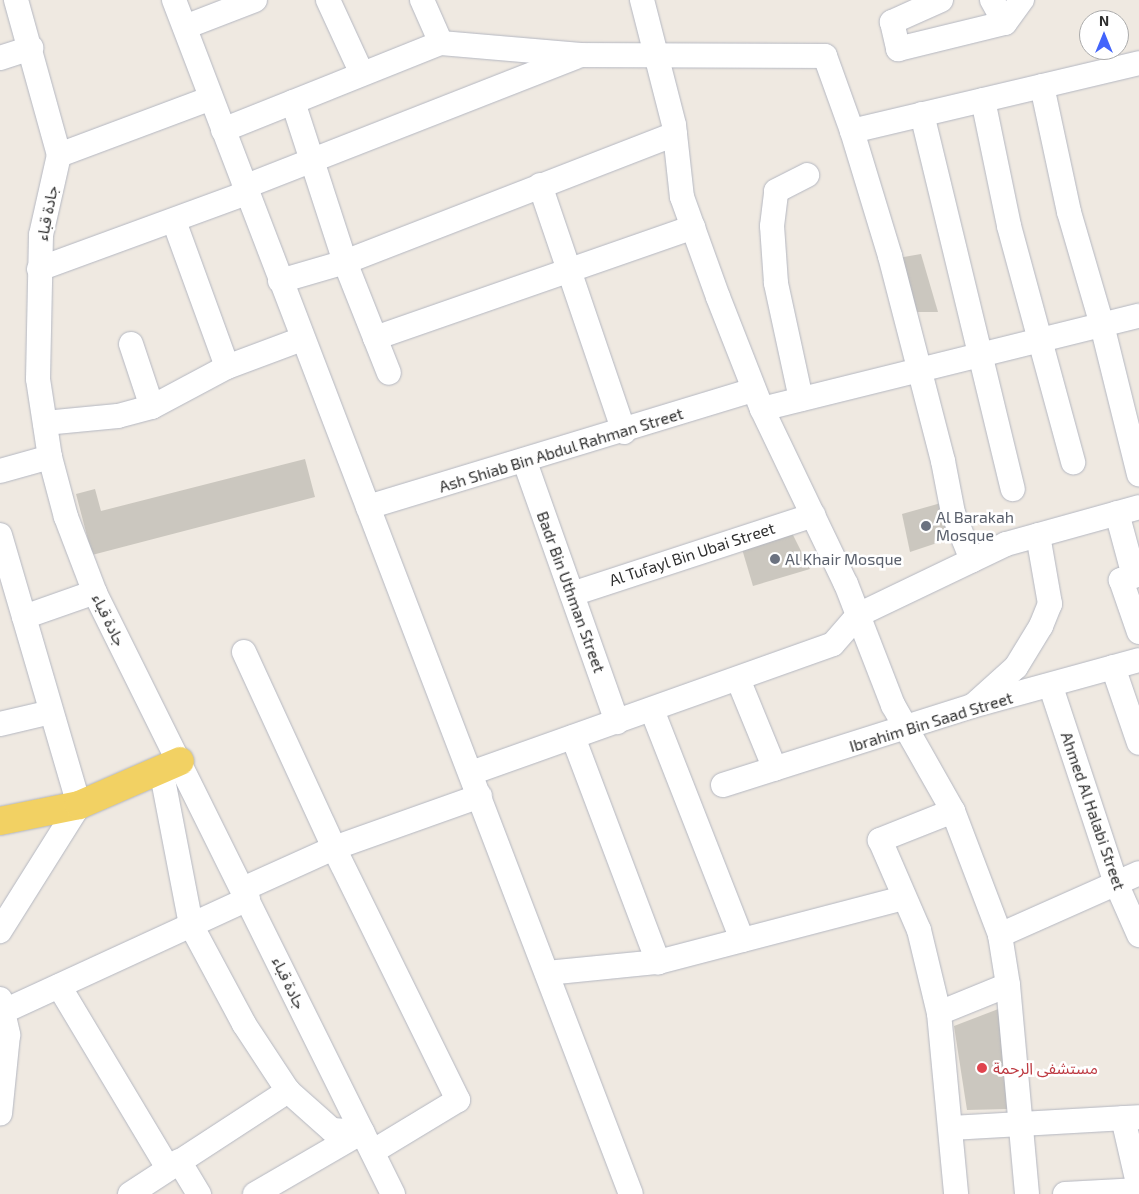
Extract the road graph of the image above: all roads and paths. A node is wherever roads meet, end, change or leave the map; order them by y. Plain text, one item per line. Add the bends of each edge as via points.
1 (16, 0) edge
2 (174, 0) edge
3 (255, 0) edge
4 (328, 0) edge
5 (422, 0) edge
6 (642, 0) edge
7 (941, 0) edge
8 (992, 0) edge
9 (1022, 0) edge
10 (1005, 23) junction
11 (184, 27) junction
12 (441, 43) junction
13 (31, 48) junction
14 (580, 55) junction
15 (656, 56) junction
16 (0, 58) edge
17 (1139, 63) edge
18 (362, 74) junction
19 (1042, 86) junction
20 (209, 99) junction
21 (983, 100) junction
22 (293, 102) junction
23 (922, 114) junction
24 (222, 130) junction
25 (852, 131) junction
26 (675, 134) junction
27 (58, 155) junction
28 (312, 160) junction
29 (807, 175) dead end
30 (540, 185) junction
31 (246, 190) junction
32 (174, 220) junction
33 (693, 227) junction
34 (345, 262) junction
35 (569, 268) junction
36 (39, 269) junction
37 (280, 281) junction
38 (1139, 316) edge
39 (1102, 325) junction
40 (375, 338) junction
41 (302, 339) junction
42 (1041, 340) junction
43 (132, 344) dead end
44 (979, 355) junction
45 (227, 366) junction
46 (918, 370) junction
47 (389, 373) dead end
48 (758, 399) junction
49 (802, 399) junction
50 (152, 407) junction
51 (45, 424) junction
52 (624, 432) junction
53 (50, 457) junction
54 (524, 462) junction
55 (1073, 462) dead end
56 (0, 471) edge
57 (1139, 474) edge
58 (1013, 489) dead end
59 (368, 507) junction
60 (1128, 510) edge
61 (813, 515) junction
62 (1038, 535) junction
63 (2, 549) edge
64 (972, 560) junction
65 (1136, 575) edge
66 (95, 592) junction
67 (572, 594) junction
68 (858, 615) junction
69 (24, 617) junction
70 (1139, 632) edge
71 (244, 652) dead end
72 (1139, 660) edge
73 (1113, 667) junction
74 (738, 680) junction
75 (1051, 686) junction
76 (972, 706) junction
77 (652, 710) junction
78 (51, 712) junction
79 (617, 722) junction
80 (0, 724) edge
81 (907, 729) junction
82 (573, 738) junction
83 (1139, 743) edge
84 (170, 765) junction
85 (775, 769) junction
86 (471, 773) junction
87 (722, 785) dead end
88 (480, 796) junction
89 (79, 805) junction
90 (953, 811) junction
91 (0, 821) edge
92 (334, 848) junction
93 (1139, 873) edge
94 (1116, 883) junction
95 (245, 894) junction
96 (904, 898) junction
97 (191, 924) junction
98 (0, 931) edge
99 (1000, 935) junction
100 (1139, 935) edge
101 (742, 940) junction
102 (658, 962) junction
103 (547, 973) junction
104 (1008, 985) junction
105 (59, 986) junction
106 (2, 1008) edge
107 (939, 1012) junction
108 (288, 1091) junction
109 (0, 1114) edge
110 (1131, 1117) edge
111 (1020, 1124) junction
112 (951, 1128) junction
113 (367, 1142) junction
114 (173, 1165) junction
115 (1139, 1189) edge
116 (130, 1194) edge
117 (198, 1194) edge
118 (255, 1194) edge
119 (393, 1194) edge
120 (631, 1194) edge
121 (956, 1194) edge
122 (1027, 1194) edge
123 (1065, 1194) edge

1 - 13 street, جادة قباء
2 - 11 street
3 - 11 street
4 - 18 street
5 - 12 street
6 - 15 street
7 - 10 street via 892,22 898,49
8 - 10 street
9 - 10 street
11 - 20 street
12 - 14 street
12 - 18 street
13 - 16 street
13 - 27 street, جادة قباء
14 - 15 street
14 - 28 street
15 - 25 street via 825,56
15 - 26 street
17 - 19 street
18 - 22 street
19 - 21 street
19 - 39 street via 1069,212
20 - 24 street
20 - 27 street
21 - 23 street
21 - 42 street via 1010,226
22 - 24 street
22 - 28 street
23 - 25 street
23 - 44 street
24 - 31 street
25 - 46 street via 890,256
26 - 30 street
26 - 33 street via 682,197
27 - 36 street, جادة قباء via 41,235
28 - 31 street
28 - 34 street
29 - 49 street via 776,191 772,226 776,283
30 - 34 street
30 - 35 street
31 - 32 street
31 - 37 street
32 - 36 street
32 - 45 street
33 - 35 street
33 - 48 street
34 - 37 street
34 - 40 street
35 - 40 street
35 - 52 street
36 - 51 street, جادة قباء via 38,379
37 - 41 street
38 - 39 street, Ash Shiab Bin Abdul Rahman Street
39 - 42 street, Ash Shiab Bin Abdul Rahman Street
39 - 57 street
40 - 47 street
41 - 45 street
41 - 59 street
42 - 44 street, Ash Shiab Bin Abdul Rahman Street
42 - 55 street
43 - 50 street
44 - 46 street, Ash Shiab Bin Abdul Rahman Street
44 - 58 street
45 - 50 street
46 - 49 street, Ash Shiab Bin Abdul Rahman Street
46 - 64 street via 944,461 952,513
48 - 49 street, Ash Shiab Bin Abdul Rahman Street
48 - 52 street, Ash Shiab Bin Abdul Rahman Street
48 - 61 street
50 - 51 street via 118,416
51 - 53 street, جادة قباء
52 - 54 street, Ash Shiab Bin Abdul Rahman Street
53 - 56 street
53 - 66 street, جادة قباء via 66,517
54 - 59 street, Ash Shiab Bin Abdul Rahman Street
54 - 67 street, Badr Bin Uthman Street
59 - 86 street
60 - 62 street
60 - 65 street
61 - 67 street, Al Tufayl Bin Ubai Street
61 - 68 street
62 - 64 street via 1006,544
62 - 76 street via 1050,604 1041,626 1016,667
63 - 69 street
64 - 68 street
65 - 70 street via 1121,580
66 - 69 street
66 - 84 street, جادة قباء
67 - 79 street, Badr Bin Uthman Street
68 - 74 street via 834,644
68 - 81 street via 892,705
69 - 78 street
71 - 92 street
72 - 73 street, Ibrahim Bin Saad Street
73 - 75 street, Ibrahim Bin Saad Street
73 - 83 street
74 - 77 street
74 - 85 street
75 - 76 street, Ibrahim Bin Saad Street
75 - 94 street, Ahmed Al Halabi Street
76 - 81 street, Ibrahim Bin Saad Street
77 - 79 street
77 - 101 street
78 - 80 street
78 - 89 street
79 - 82 street
81 - 85 street, Ibrahim Bin Saad Street
81 - 90 street
82 - 86 street
82 - 102 street
84 - 89 main road
84 - 95 street, جادة قباء
84 - 97 street
85 - 87 street, Ibrahim Bin Saad Street
86 - 88 street
88 - 92 street
88 - 103 street
89 - 91 main road
89 - 98 street
90 - 96 street via 880,840
90 - 99 street
92 - 95 street
92 - 113 street via 458,1100
93 - 94 street
94 - 99 street
94 - 100 street, Ahmed Al Halabi Street
95 - 97 street
95 - 113 street, جادة قباء
96 - 101 street
96 - 107 street via 919,930
97 - 105 street
97 - 108 street via 244,1024
99 - 104 street
101 - 102 street
102 - 103 street
103 - 120 street
104 - 107 street
104 - 111 street
105 - 106 street
105 - 114 street
106 - 109 street via 8,1035
107 - 112 street
108 - 113 street via 332,1130
108 - 114 street
110 - 111 street
110 - 115 street
111 - 112 street
111 - 122 street
112 - 121 street
113 - 118 street
113 - 119 street, جادة قباء
114 - 116 street
114 - 117 street
115 - 123 street

